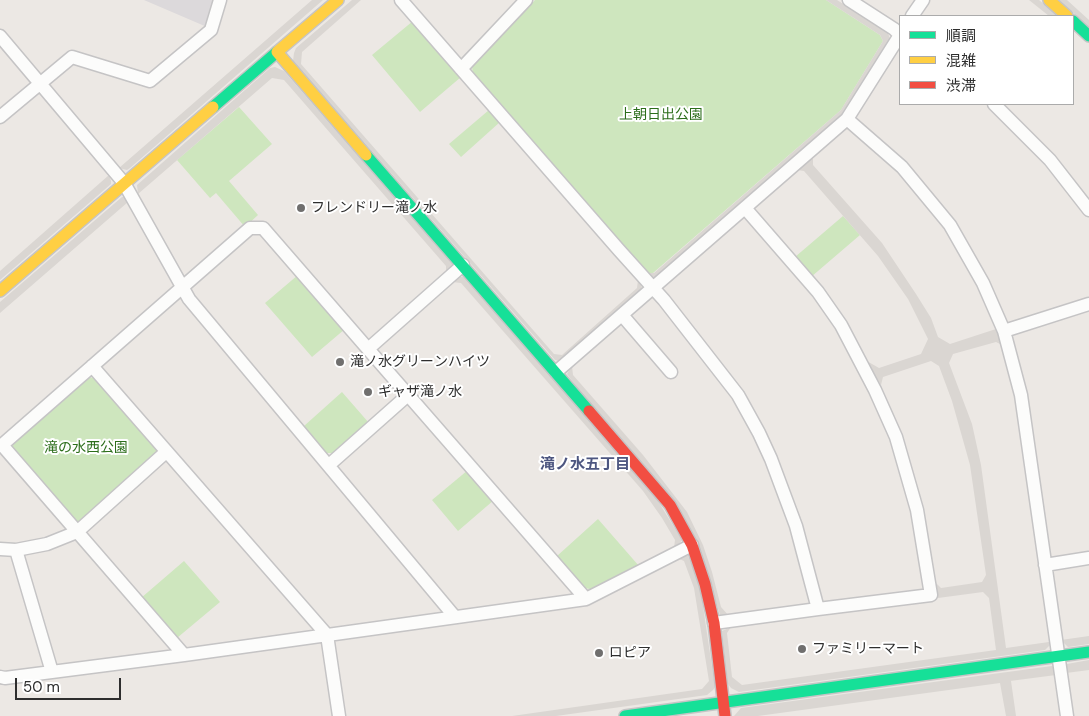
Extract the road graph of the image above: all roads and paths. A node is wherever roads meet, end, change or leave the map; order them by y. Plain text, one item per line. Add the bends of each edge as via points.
1 (220, 0) edge
2 (338, 0) edge
3 (401, 0) edge
4 (526, 0) edge
5 (849, 0) edge
6 (923, 0) edge
7 (1049, 0) edge
8 (913, 15) edge
9 (1067, 15) edge
10 (1074, 22) edge
11 (899, 34) edge
12 (0, 36) edge
13 (1089, 36) edge
14 (899, 37) edge
15 (277, 52) junction
16 (461, 69) junction
17 (40, 83) junction
18 (995, 105) edge
19 (0, 117) edge
20 (848, 119) junction
21 (124, 183) junction
22 (745, 208) junction
23 (1089, 210) edge
24 (463, 265) junction
25 (182, 288) junction
26 (653, 288) junction
27 (0, 291) edge
28 (1089, 304) edge
29 (622, 315) junction
30 (1004, 331) junction
31 (368, 349) junction
32 (92, 366) junction
33 (556, 372) junction
34 (671, 372) dead end
35 (408, 395) junction
36 (166, 452) junction
37 (328, 465) junction
38 (77, 532) junction
39 (692, 545) junction
40 (0, 549) edge
41 (16, 550) junction
42 (1089, 558) edge
43 (1045, 565) junction
44 (586, 599) junction
45 (818, 609) junction
46 (455, 617) junction
47 (714, 624) junction
48 (327, 635) junction
49 (1089, 652) edge
50 (184, 655) junction
51 (1058, 656) junction
52 (52, 672) junction
53 (0, 677) edge
54 (724, 702) junction
55 (339, 716) edge
56 (625, 716) edge
57 (725, 716) edge
58 (1067, 716) edge

1 - 17 street via 211,30 150,81 72,57
2 - 15 street
3 - 16 street
4 - 16 street
5 - 11 street
6 - 8 street
7 - 9 street
10 - 13 street
12 - 17 street
14 - 20 street
15 - 21 street
15 - 24 street
16 - 26 street
17 - 19 street
17 - 21 street
18 - 23 street via 1050,160
20 - 22 street
20 - 30 street via 902,167 950,225 983,282
21 - 25 street
21 - 27 street
22 - 26 street
22 - 45 street via 818,292 841,325 876,390 896,437 918,520 930,595
24 - 31 street
24 - 33 street
25 - 31 street via 250,228 263,228
25 - 32 street
25 - 37 street
26 - 29 street
26 - 45 street via 738,395 759,433 796,526
28 - 30 street
29 - 33 street
29 - 34 street
30 - 43 street via 1021,395
31 - 35 street
32 - 36 street
32 - 38 street via 2,445
33 - 39 street via 656,487
35 - 37 street
35 - 44 street
36 - 38 street
36 - 48 street
37 - 46 street
38 - 41 street via 47,544
38 - 50 street
39 - 44 street
39 - 47 street
40 - 41 street
41 - 52 street
42 - 43 street
43 - 51 street
44 - 46 street
45 - 47 street
46 - 48 street
47 - 54 street
48 - 50 street
48 - 55 street
49 - 51 street
50 - 52 street
51 - 54 street
51 - 58 street
52 - 53 street
54 - 56 street
54 - 57 street

